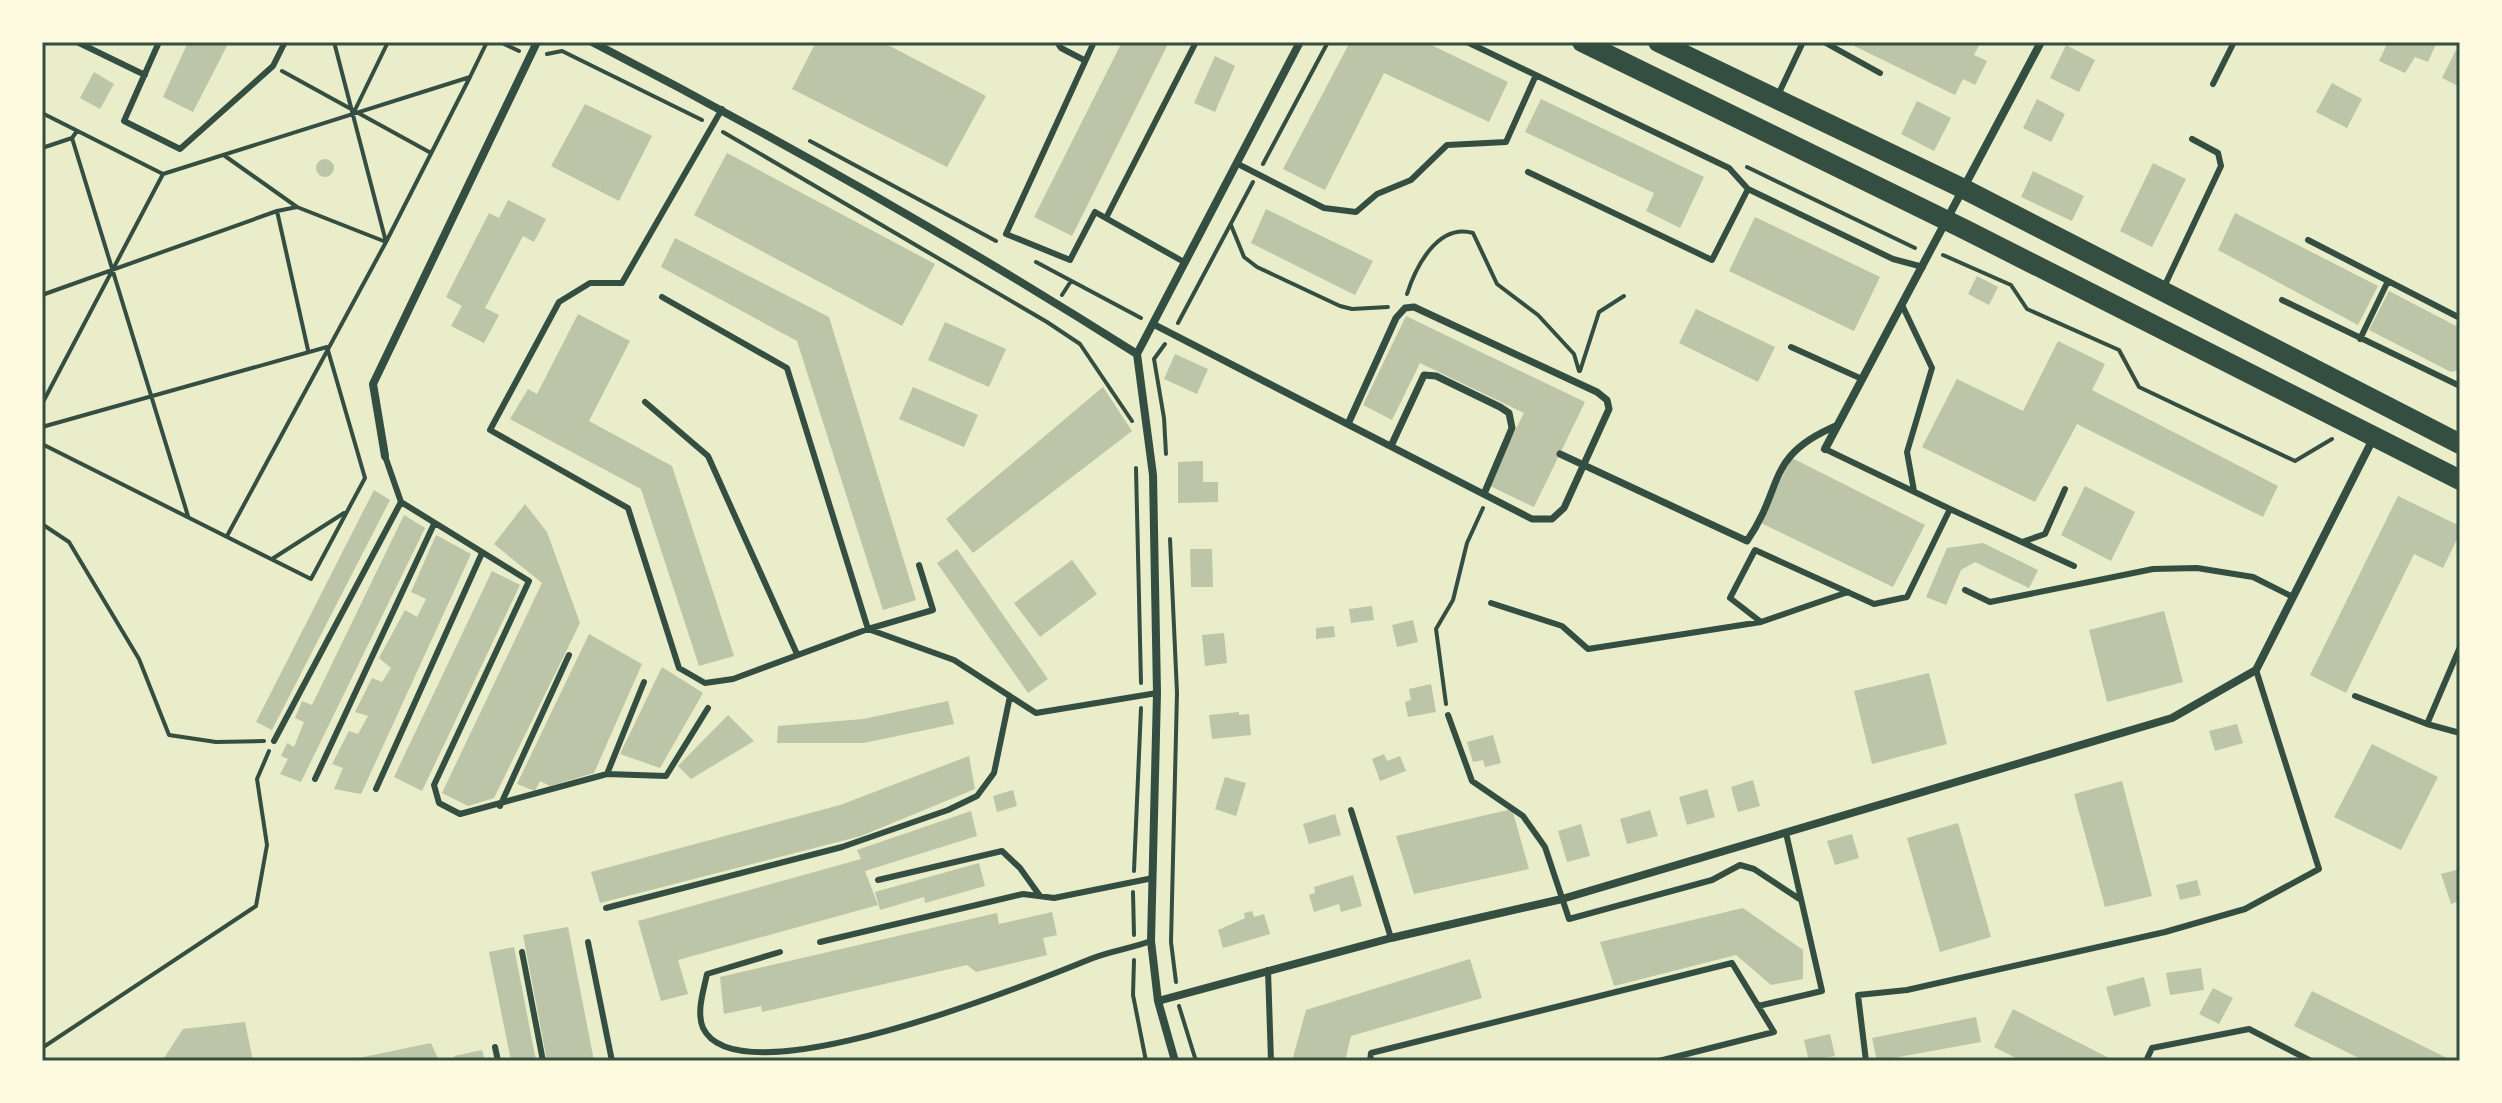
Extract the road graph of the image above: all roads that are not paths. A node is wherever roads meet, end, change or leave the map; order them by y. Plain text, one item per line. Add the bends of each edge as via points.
1 (77, 42) edge
2 (159, 42) edge
3 (285, 42) edge
4 (537, 42) edge
5 (592, 42) edge
6 (1057, 42) edge
7 (1094, 42) edge
8 (1196, 42) edge
9 (1300, 42) edge
10 (1467, 42) edge
11 (1582, 42) edge
12 (1658, 42) edge
13 (1803, 42) edge
14 (1824, 42) edge
15 (2041, 42) edge
16 (2234, 42) edge
17 (1084, 60) junction
18 (1880, 73) dead end
19 (145, 75) junction
20 (1536, 75) junction
21 (2213, 84) dead end
22 (1777, 99) junction
23 (722, 109) junction
24 (2192, 139) dead end
25 (1236, 163) junction
26 (1528, 172) dead end
27 (1748, 189) junction
28 (1964, 189) junction
29 (1106, 218) junction
30 (1947, 221) junction
31 (2308, 240) dead end
32 (1184, 262) junction
33 (1923, 267) junction
34 (2388, 281) junction
35 (2162, 291) junction
36 (662, 297) dead end
37 (2282, 300) dead end
38 (1902, 305) junction
39 (2460, 318) edge
40 (1153, 324) junction
41 (2360, 339) junction
42 (1791, 347) dead end
43 (1137, 354) junction
44 (1862, 379) junction
45 (2460, 386) edge
46 (645, 402) dead end
47 (1348, 424) junction
48 (1838, 425) junction
49 (2374, 436) junction
50 (2460, 444) edge
51 (1391, 446) junction
52 (1825, 449) joint
53 (1560, 454) dead end
54 (385, 456) joint
55 (2460, 480) edge
56 (2065, 489) dead end
57 (1914, 491) junction
58 (1488, 496) junction
59 (401, 502) junction
60 (1950, 509) junction
61 (434, 524) junction
62 (2022, 542) junction
63 (482, 553) junction
64 (919, 565) dead end
65 (2074, 566) dead end
66 (1965, 590) dead end
67 (1848, 592) junction
68 (2293, 597) junction
69 (1491, 603) dead end
70 (1761, 622) junction
71 (868, 629) junction
72 (2460, 647) edge
73 (797, 654) junction
74 (569, 655) dead end
75 (2256, 670) junction
76 (644, 682) dead end
77 (1157, 693) junction
78 (1010, 696) junction
79 (2355, 696) dead end
80 (708, 708) dead end
81 (1448, 715) road end
82 (2427, 724) junction
83 (2460, 733) edge
84 (274, 741) road end
85 (607, 774) junction
86 (315, 779) dead end
87 (376, 789) dead end
88 (500, 806) junction
89 (1351, 810) dead end
90 (1786, 833) junction
91 (1153, 878) junction
92 (878, 880) dead end
93 (1040, 896) junction
94 (1562, 899) junction
95 (1801, 900) junction
96 (606, 908) dead end
97 (1391, 938) junction
98 (1151, 941) junction
99 (588, 942) dead end
100 (820, 942) dead end
101 (522, 952) dead end
102 (780, 952) dead end
103 (1268, 970) junction
104 (1158, 1001) junction
105 (1758, 1006) junction
106 (495, 1047) dead end
107 (498, 1061) edge
108 (543, 1061) edge
109 (612, 1061) edge
110 (1175, 1061) edge
111 (1271, 1061) edge
112 (1370, 1061) edge
113 (1659, 1061) edge
114 (1866, 1061) edge
115 (2146, 1061) edge
116 (2311, 1061) edge

1 - 19 lane
2 - 19 lane
3 - 19 lane via 273,66 180,149 124,121
4 - 54 street via 373,384
5 - 23 street
6 - 17 lane
7 - 17 lane
8 - 29 lane
9 - 25 street
10 - 20 lane
11 - 30 main road
12 - 22 main road
13 - 22 lane
14 - 18 lane
15 - 28 street
16 - 21 lane
17 - 29 lane via 1006,234 1070,260 1095,212
20 - 25 lane via 1506,142 1447,145 1411,180 1377,194 1356,212 1324,208
20 - 27 lane via 1729,168
22 - 28 main road
23 - 43 street
23 - 73 lane via 622,283 590,283 559,302 490,430 628,508 679,668 705,683 733,679
24 - 35 lane via 2218,153 2221,166
25 - 32 street
26 - 27 lane via 1712,260
27 - 33 lane via 1893,259
28 - 30 street
28 - 35 main road
29 - 32 lane
30 - 33 street
30 - 49 main road
31 - 34 lane
32 - 40 street
33 - 38 street
34 - 39 lane
34 - 41 lane
35 - 50 main road
36 - 71 lane via 787,368
37 - 41 lane
38 - 44 street
38 - 57 lane via 1932,368 1907,452
40 - 43 street
40 - 47 street
41 - 45 lane
42 - 44 lane
43 - 77 street via 1153,475
44 - 48 street
46 - 73 lane via 708,456
47 - 51 street
47 - 58 street via 1403,311 1414,307 1607,400 1609,409 1585,468 1552,519 1532,519
48 - 52 street
48 - 53 street via 1813,435 1785,460 1747,541
49 - 55 main road
49 - 68 street
51 - 58 street
51 - 58 street via 1424,375 1500,407 1509,413 1512,428
52 - 57 lane
54 - 59 lane
56 - 62 lane via 2045,534
57 - 60 lane
59 - 61 lane
59 - 84 lane
60 - 62 lane
60 - 67 lane via 1907,597 1874,604
61 - 63 lane
61 - 86 lane
62 - 65 lane
63 - 87 lane
63 - 88 lane via 529,581 434,785 439,803 460,814
64 - 71 lane via 933,610
66 - 68 lane via 1990,602 2153,569 2197,568 2253,577
67 - 70 lane
67 - 70 lane via 1755,550 1730,598
68 - 75 street
69 - 70 lane via 1562,626 1588,649
71 - 73 lane
71 - 78 lane via 954,660
72 - 82 lane
74 - 88 lane
75 - 90 street via 2172,718
75 - 114 lane via 2319,869 2245,909 2165,932 1907,990 1858,995
76 - 85 lane
77 - 78 lane via 1036,713
77 - 91 street
78 - 96 lane via 994,773 977,796 842,847
79 - 82 lane
80 - 85 lane via 666,776
81 - 94 lane via 1472,781 1523,816 1545,847
82 - 83 lane
85 - 88 lane
89 - 97 lane
90 - 94 street
90 - 95 lane
91 - 93 lane via 1054,898
91 - 98 street
92 - 93 lane via 1002,851
93 - 100 lane via 1023,894
94 - 95 lane via 1569,919 1712,880 1740,865
94 - 97 street
95 - 105 lane via 1822,991
97 - 103 street
98 - 102 lane via 1097,956 1007,996 885,1037 749,1058 716,1042 703,1029 707,974
98 - 104 street
99 - 109 lane
101 - 108 lane
103 - 104 street
103 - 111 lane
104 - 110 street
105 - 112 lane via 1732,963 1371,1053
105 - 113 lane via 1774,1032
106 - 107 lane
115 - 116 lane via 2152,1048 2249,1029

